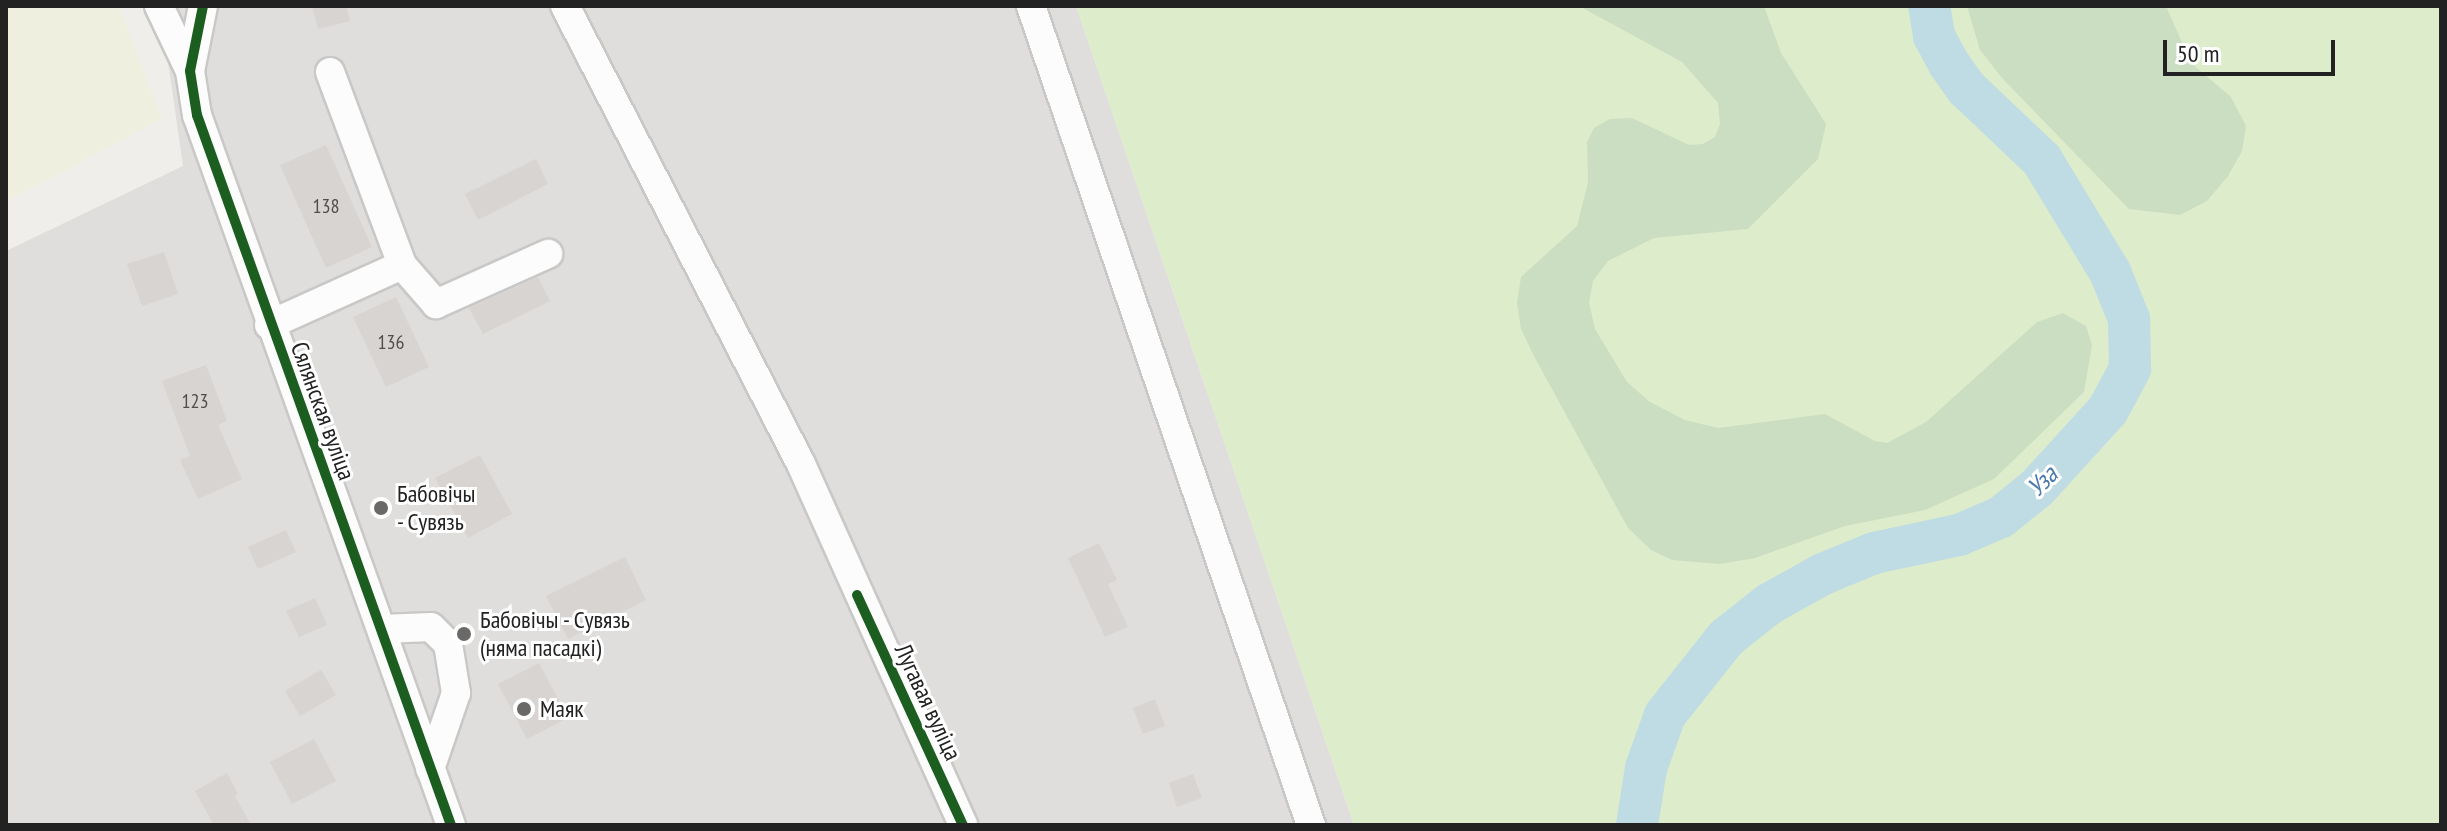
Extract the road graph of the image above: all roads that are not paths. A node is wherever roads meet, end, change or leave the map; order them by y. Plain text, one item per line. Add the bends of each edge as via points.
1 (159, 6) edge
2 (203, 6) edge
3 (565, 6) edge
4 (1031, 6) edge
5 (190, 71) junction
6 (330, 72) dead end
7 (548, 254) dead end
8 (402, 265) junction
9 (269, 325) junction
10 (382, 629) junction
11 (430, 769) junction
12 (451, 825) edge
13 (963, 825) edge
14 (1311, 825) edge

1 - 5 street
2 - 5 street, Сялянская вуліца
3 - 13 street, Лугавая вуліца via 801,464
4 - 14 street
5 - 9 street, Сялянская вуліца via 197,115
6 - 8 street
7 - 8 street via 436,304
8 - 9 street
9 - 10 street, Сялянская вуліца
10 - 11 street, Сялянская вуліца
10 - 11 street via 431,627 448,644 456,693
11 - 12 street, Сялянская вуліца

